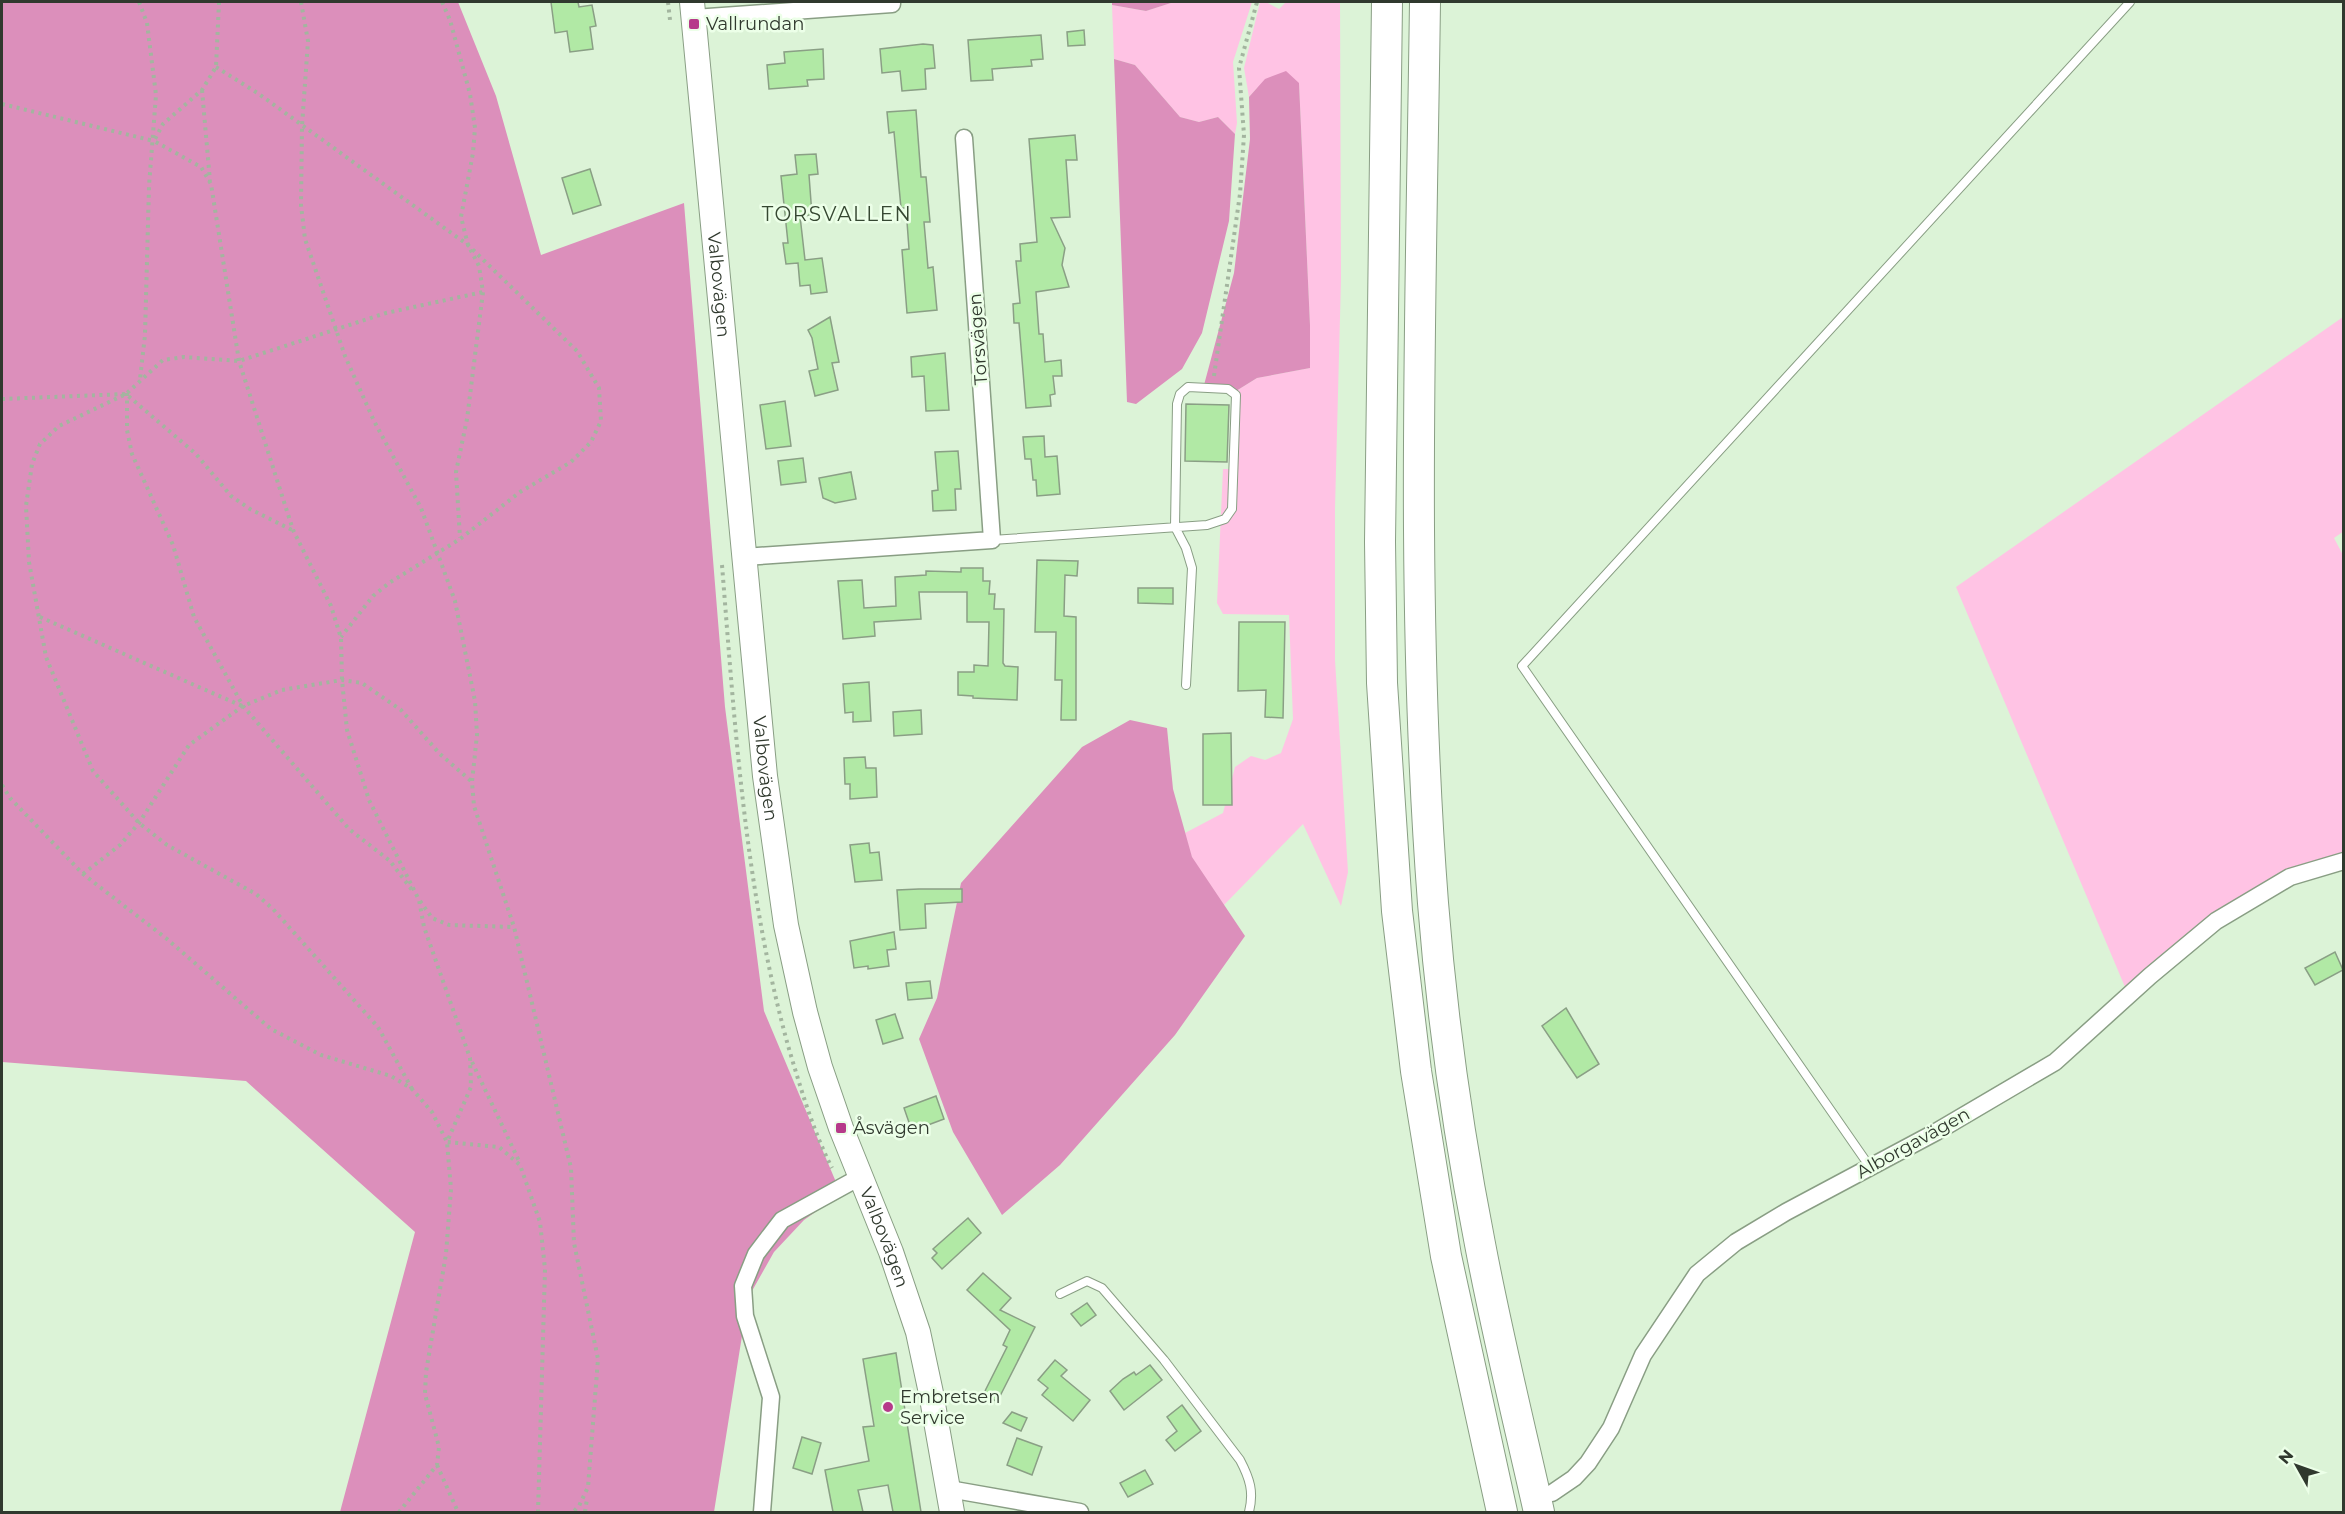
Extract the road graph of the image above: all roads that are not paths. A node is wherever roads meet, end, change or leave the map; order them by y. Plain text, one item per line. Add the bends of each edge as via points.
1 (1387, 2) edge
2 (1425, 2) edge
3 (2130, 2) edge
4 (892, 4) dead end
5 (693, 10) edge
6 (964, 138) dead end
7 (1175, 527) junction
8 (992, 540) junction
9 (744, 557) junction
10 (1186, 685) dead end
11 (2343, 861) edge
12 (1870, 1167) junction
13 (860, 1177) junction
14 (1060, 1294) dead end
15 (951, 1501) edge
16 (1545, 1503) edge
17 (762, 1512) edge
18 (1080, 1512) edge
19 (1249, 1512) edge
20 (1502, 1512) edge

1 - 20 highway via 1380,542 1382,683 1397,911 1416,1071 1446,1256
2 - 16 highway via 1420,681 1433,905 1451,1065 1479,1244
3 - 12 lane via 1521,666
4 - 5 street
5 - 9 main road, Valbovägen
6 - 8 street, Torsvägen
7 - 7 lane via 1180,394 1188,387 1228,389 1236,395 1232,508 1225,519 1207,525
7 - 8 lane
7 - 10 lane via 1192,568
8 - 9 street
9 - 13 main road, Valbovägen via 765,776 786,925 820,1067
11 - 12 street, Alborgavägen via 2290,877 2216,921 2055,1062
12 - 16 street, Alborgavägen via 1736,1242 1697,1274 1643,1355 1611,1428 1588,1463
13 - 15 main road, Valbovägen via 918,1332
13 - 17 street via 782,1220 756,1254 743,1286 745,1316 771,1397
14 - 19 lane via 1087,1281 1102,1288 1164,1360 1240,1460 1250,1478 1253,1496
15 - 18 street

